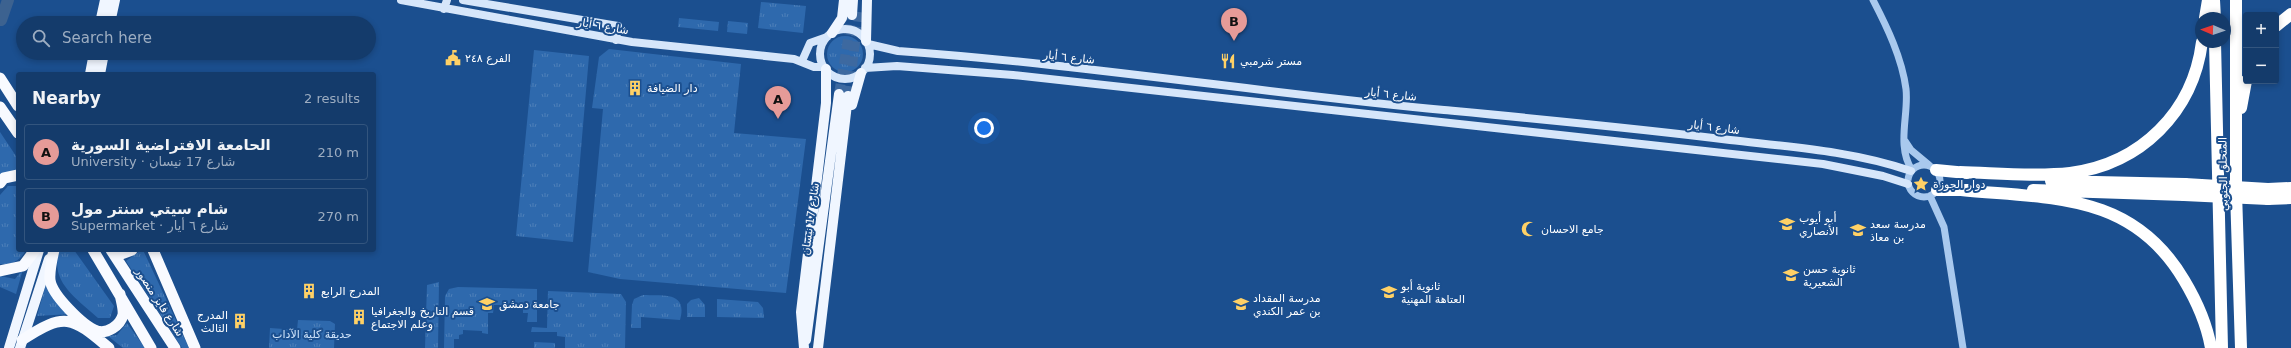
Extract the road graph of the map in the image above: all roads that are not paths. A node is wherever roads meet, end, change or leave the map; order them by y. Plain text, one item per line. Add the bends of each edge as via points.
1 (105, 0) edge
2 (115, 0) edge
3 (401, 0) edge
4 (446, 0) edge
5 (463, 0) edge
6 (844, 0) edge
7 (853, 0) edge
8 (861, 0) edge
9 (867, 0) edge
10 (1873, 0) edge
11 (2208, 0) edge
12 (2214, 0) edge
13 (2236, 0) edge
14 (502, 7) junction
15 (444, 9) junction
16 (2206, 12) edge
17 (2215, 12) edge
18 (540, 13) junction
19 (2291, 14) edge
20 (102, 16) edge
21 (112, 16) edge
22 (500, 19) junction
23 (2279, 24) edge
24 (538, 25) junction
25 (829, 35) junction
26 (616, 40) junction
27 (867, 43) junction
28 (2201, 48) edge
29 (2215, 48) edge
30 (946, 55) junction
31 (93, 60) edge
32 (103, 60) edge
33 (802, 61) junction
34 (825, 68) junction
35 (863, 70) junction
36 (944, 70) junction
37 (90, 72) edge
38 (100, 72) edge
39 (0, 78) edge
40 (2245, 84) edge
41 (16, 103) edge
42 (0, 107) edge
43 (1556, 121) junction
44 (16, 130) edge
45 (1554, 134) junction
46 (1904, 137) junction
47 (2235, 144) junction
48 (1932, 168) junction
49 (1912, 170) junction
50 (1960, 172) junction
51 (16, 175) edge
52 (0, 183) edge
53 (1908, 184) junction
54 (2291, 188) edge
55 (2185, 189) junction
56 (1961, 190) junction
57 (1934, 193) junction
58 (2268, 194) junction
59 (2291, 198) edge
60 (34, 252) edge
61 (38, 252) edge
62 (52, 252) edge
63 (53, 252) edge
64 (94, 252) edge
65 (113, 252) edge
66 (116, 252) edge
67 (126, 252) edge
68 (154, 252) edge
69 (0, 271) edge
70 (120, 294) junction
71 (822, 316) junction
72 (21, 344) edge
73 (8, 348) edge
74 (109, 348) edge
75 (151, 348) edge
76 (175, 348) edge
77 (195, 348) edge
78 (805, 348) edge
79 (818, 348) edge
80 (1963, 348) edge
81 (2211, 348) edge
82 (2222, 348) edge
83 (2241, 348) edge

1 - 20 main road
2 - 21 main road
3 - 15 main road, شارع ٦ أيار
4 - 15 main road
5 - 14 main road, شارع ٦ أيار
6 - 25 main road via 842,18
7 - 8 main road via 855,14
9 - 27 main road
10 - 46 street via 1889,31 1903,74 1906,103
11 - 16 highway
12 - 17 highway
13 - 47 highway, المتحلق الجنوبي
14 - 18 main road, شارع ٦ أيار
14 - 22 main road
15 - 22 main road, شارع ٦ أيار
18 - 24 main road
18 - 26 main road, شارع ٦ أيار via 618,26
19 - 23 highway
22 - 24 main road, شارع ٦ أيار
24 - 26 main road, شارع ٦ أيار
25 - 27 main road via 842,29 854,31
25 - 33 main road via 810,43
25 - 34 main road via 821,50
26 - 33 main road, شارع ٦ أيار
27 - 30 main road, شارع ٦ أيار via 888,50
27 - 35 main road via 869,60
28 - 50 highway via 2200,61 2183,101 2158,133 2128,154 2110,163 2071,173
29 - 82 highway, المتحلق الجنوبي
30 - 36 main road
30 - 43 main road, شارع ٦ أيار
31 - 37 main road
32 - 38 main road
33 - 34 main road, شارع ٦ أيار via 814,67
34 - 35 main road via 836,77 843,78 856,76
34 - 78 main road via 826,104 801,312
35 - 36 main road, شارع ٦ أيار via 897,66
35 - 71 main road via 852,104 828,299
36 - 45 main road, شارع ٦ أيار
39 - 41 highway
40 - 47 highway
42 - 44 highway
43 - 45 main road
43 - 49 main road, شارع ٦ أيار via 1826,151
45 - 53 main road, شارع ٦ أيار via 1823,164 1883,176
46 - 48 street via 1911,150
46 - 49 street via 1907,160
47 - 83 highway, المتحلق الجنوبي
48 - 49 street via 1920,165
48 - 50 highway
48 - 57 street via 1940,182
49 - 53 street
50 - 55 highway via 2049,181
51 - 52 highway via 4,178
53 - 57 street via 1917,196
54 - 58 highway
55 - 56 highway
55 - 58 highway, bridge
56 - 57 highway
56 - 81 highway via 2075,202 2105,210 2124,219 2143,232 2177,269 2192,294
57 - 80 street via 1944,227
58 - 59 highway
60 - 69 highway via 23,266
61 - 73 main road
62 - 72 main road
63 - 70 highway via 50,280 53,290 63,304 96,330 106,332 119,322 123,315
64 - 70 highway
65 - 76 highway, شارع فايز منصور
66 - 67 highway
68 - 77 highway
70 - 75 highway
71 - 78 main road, شارع 17 نيسان via 843,95
71 - 79 main road, شارع 17 نيسان
72 - 74 highway via 51,322 68,320 86,328

